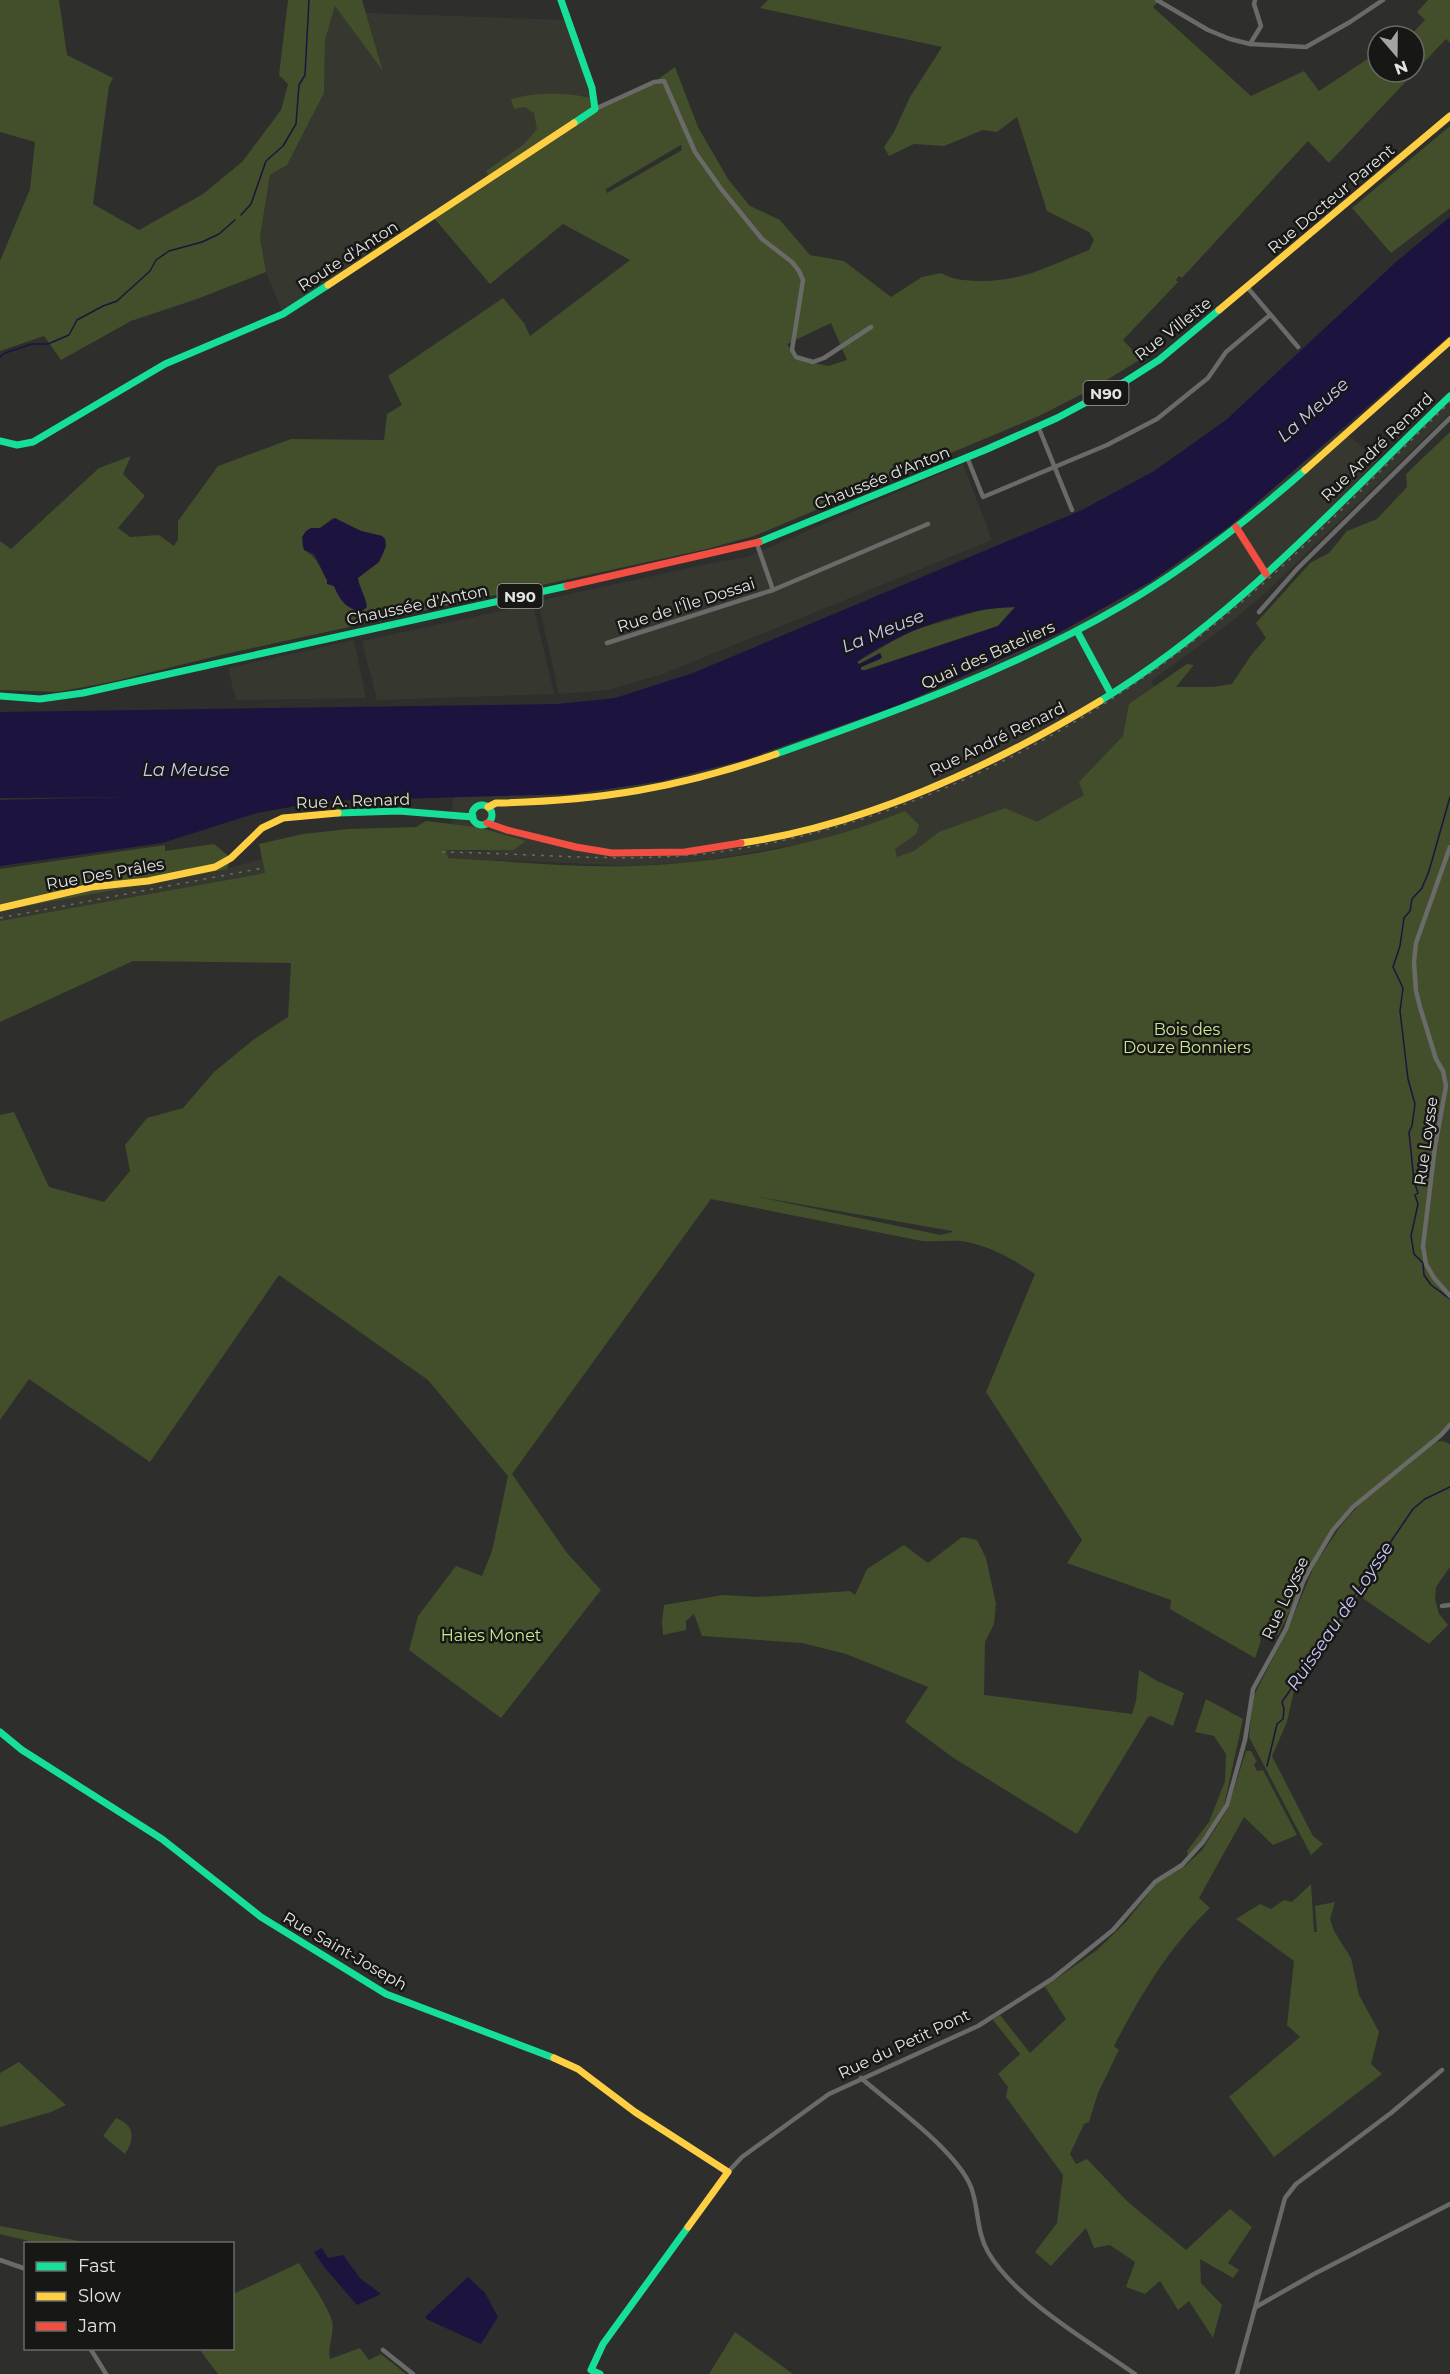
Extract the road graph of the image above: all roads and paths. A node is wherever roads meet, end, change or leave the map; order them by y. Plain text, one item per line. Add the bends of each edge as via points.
1 (561, 0) edge
2 (1157, 0) edge
3 (1255, 0) edge
4 (1383, 0) edge
5 (1250, 44) junction
6 (595, 109) junction
7 (1450, 116) edge
8 (1247, 287) junction
9 (1229, 302) joint
10 (1270, 315) junction
11 (871, 327) dead end
12 (1450, 341) edge
13 (1298, 347) dead end
14 (1450, 396) edge
15 (1450, 418) edge
16 (1038, 426) junction
17 (0, 441) edge
18 (967, 457) junction
19 (1054, 468) junction
20 (1072, 510) dead end
21 (928, 524) dead end
22 (1236, 527) junction
23 (757, 544) junction
24 (1266, 574) junction
25 (773, 590) junction
26 (1259, 612) dead end
27 (1077, 631) junction
28 (607, 644) dead end
29 (1111, 694) junction
30 (0, 696) edge
31 (488, 807) junction
32 (472, 817) junction
33 (487, 824) junction
34 (1450, 847) edge
35 (216, 867) joint
36 (0, 908) edge
37 (1450, 1296) edge
38 (1450, 1425) edge
39 (1450, 1605) edge
40 (1442, 1606) dead end
41 (1248, 1725) joint
42 (0, 1732) edge
43 (1442, 2070) dead end
44 (861, 2078) junction
45 (728, 2172) junction
46 (1450, 2204) edge
47 (0, 2260) edge
48 (24, 2268) edge
49 (1256, 2307) junction
50 (91, 2350) edge
51 (383, 2350) dead end
52 (590, 2372) edge
53 (106, 2374) edge
54 (413, 2374) edge
55 (600, 2374) edge
56 (1135, 2374) edge
57 (1237, 2374) edge

1 - 6 street via 592,88
2 - 5 street via 1208,30
3 - 5 street via 1261,26
4 - 5 street via 1306,47
6 - 11 street via 664,81 695,152 722,190 762,239 799,270 803,280 792,350 796,357 813,362 824,358
6 - 17 street, Route d'Anton via 283,314 165,364 33,442 17,445
7 - 8 street, Rue Docteur Parent / N90
8 - 9 street, Rue Docteur Parent / N90
8 - 10 street
9 - 16 street, Rue Villette / N90 via 1137,375
10 - 13 street
10 - 19 street via 1226,352 1208,378 1156,419 1130,435
12 - 22 street, Quai des Bateliers
14 - 24 street, Rue André Renard
15 - 26 street via 1298,568
16 - 18 street, Rue Villette / N90
16 - 19 street
18 - 19 street via 983,497
18 - 23 street, Chaussée d'Anton / N90
19 - 20 street
21 - 25 street, Rue de l'Île Dossai
22 - 24 street
22 - 27 street, Quai des Bateliers via 1140,595
23 - 25 street, Rue de l'Île Dossai
23 - 30 street, Chaussée d'Anton / N90 via 83,693 40,699
24 - 29 street, Rue André Renard via 1181,646
25 - 28 street, Rue de l'Île Dossai
27 - 29 street
27 - 31 street, Quai des Bateliers via 964,683 745,765 643,791 584,800 496,803
29 - 33 street, Rue André Renard via 1036,738 903,799 841,822 803,831 698,849 612,853
31 - 32 street via 475,808
31 - 33 street via 492,815
32 - 33 street via 481,825
32 - 35 street, Rue A. Renard via 399,811 292,817 262,828
34 - 37 street, Rue Loysse via 1418,936 1414,962 1416,992 1446,1086 1423,1246 1426,1264
35 - 36 street, Rue Des Prâles via 148,881 91,887
38 - 41 street, Rue Loysse via 1353,1507 1333,1530 1303,1582 1286,1629 1253,1689
39 - 40 street
41 - 44 street, Rue du Petit Pont via 1227,1805 1208,1835 1182,1865 1155,1882 1113,1930 1061,1972 978,2026
42 - 45 street, Rue Saint-Joseph via 162,1839 261,1917 307,1947 386,1994 578,2069 635,2112
43 - 49 street via 1287,2195
44 - 45 street, Rue du Petit Pont via 829,2094 742,2157
44 - 56 street via 958,2166 970,2187 979,2230 989,2253 1012,2281 1037,2306
45 - 52 street, Rue du Petit Pont via 603,2344
46 - 49 street
47 - 48 street
49 - 57 street
50 - 53 street
51 - 54 street
52 - 55 street

